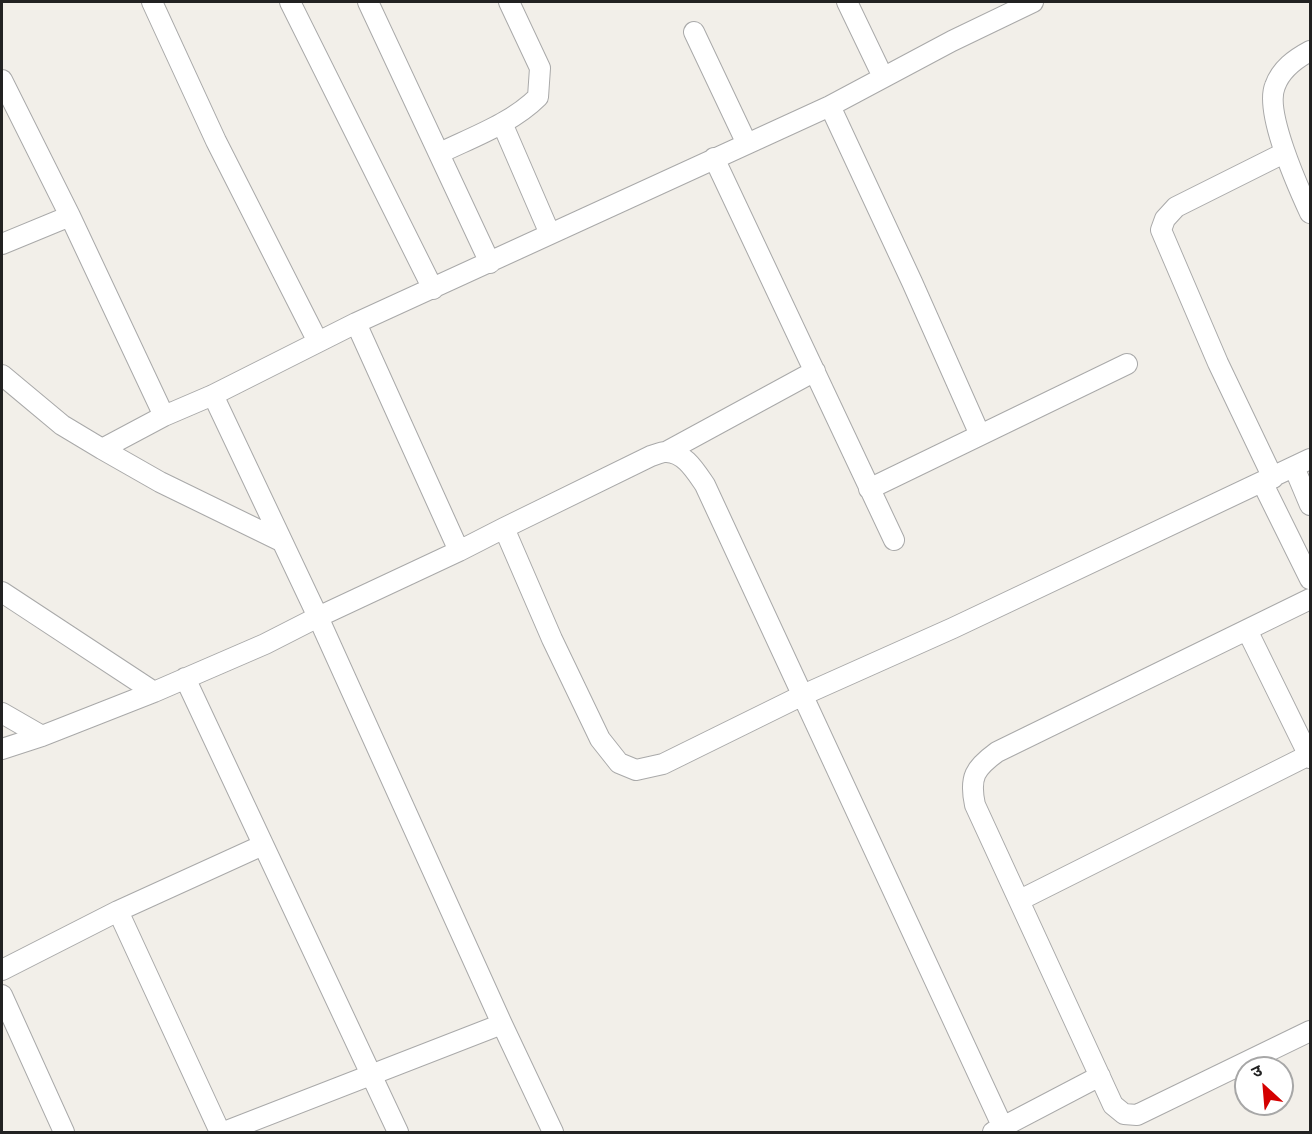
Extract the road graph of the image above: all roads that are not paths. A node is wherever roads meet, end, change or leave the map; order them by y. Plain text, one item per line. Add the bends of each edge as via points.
1 (152, 2) edge
2 (290, 2) edge
3 (368, 2) edge
4 (509, 2) edge
5 (847, 2) edge
6 (999, 2) edge
7 (1033, 2) edge
8 (987, 24) junction
9 (694, 33) dead end
10 (1311, 51) edge
11 (883, 77) junction
12 (2, 80) edge
13 (830, 106) junction
14 (502, 123) junction
15 (747, 144) junction
16 (440, 153) junction
17 (1284, 153) junction
18 (714, 158) junction
19 (1311, 213) edge
20 (70, 216) junction
21 (550, 234) junction
22 (2, 244) edge
23 (490, 262) junction
24 (433, 289) junction
25 (356, 323) junction
26 (318, 342) junction
27 (1127, 364) dead end
28 (815, 370) junction
29 (2, 375) edge
30 (213, 395) junction
31 (164, 416) junction
32 (980, 435) junction
33 (102, 449) junction
34 (666, 452) junction
35 (1302, 464) edge
36 (1268, 480) junction
37 (869, 489) junction
38 (1311, 505) edge
39 (504, 528) junction
40 (894, 540) dead end
41 (281, 541) junction
42 (459, 551) junction
43 (1311, 579) edge
44 (2, 592) edge
45 (1311, 599) edge
46 (318, 617) junction
47 (1247, 630) junction
48 (185, 678) junction
49 (154, 692) junction
50 (803, 694) junction
51 (2, 713) edge
52 (42, 736) junction
53 (2, 749) edge
54 (1310, 757) edge
55 (263, 845) junction
56 (1020, 900) junction
57 (118, 911) junction
58 (2, 970) edge
59 (2, 994) edge
60 (502, 1024) junction
61 (1311, 1031) edge
62 (371, 1075) junction
63 (1100, 1076) junction
64 (1000, 1131) edge
65 (64, 1132) edge
66 (222, 1132) edge
67 (398, 1132) edge
68 (553, 1132) edge

1 - 26 street via 216,141
2 - 24 street
3 - 16 street
4 - 14 street via 540,68 540,82 538,97
5 - 11 street
6 - 8 street
7 - 8 street
8 - 11 street
9 - 15 street
10 - 17 street via 1283,70 1273,88 1274,116
11 - 13 street
12 - 20 street
13 - 15 street
13 - 32 street
14 - 16 street
14 - 21 street
15 - 18 street
16 - 23 street
17 - 19 street
17 - 36 street via 1176,207 1161,230
18 - 21 street
18 - 28 street
20 - 22 street
20 - 31 street
21 - 23 street
23 - 24 street
24 - 25 street
25 - 26 street
25 - 42 street
26 - 30 street
27 - 32 street
28 - 34 street
28 - 37 street
29 - 33 street via 62,425
30 - 31 street
30 - 41 street
31 - 33 street
32 - 37 street
33 - 41 street
34 - 39 street via 629,466
34 - 50 street via 679,455 690,464 705,485
35 - 36 street
35 - 38 street
36 - 43 street
36 - 50 street
37 - 40 street
39 - 42 street
39 - 50 street via 588,716 619,763 636,770 663,764
41 - 46 street
42 - 46 street
44 - 49 street
45 - 47 street
46 - 48 street
46 - 60 street
47 - 54 street
47 - 56 street via 997,752 974,773 975,805
48 - 49 street
48 - 55 street
49 - 52 street
50 - 64 street
51 - 52 street
52 - 53 street
54 - 56 street
55 - 57 street
55 - 62 street
56 - 63 street
57 - 58 street
57 - 66 street
59 - 65 street
60 - 62 street
60 - 68 street
61 - 63 street via 1137,1115 1124,1114 1113,1105
62 - 66 street
62 - 67 street
63 - 64 street

